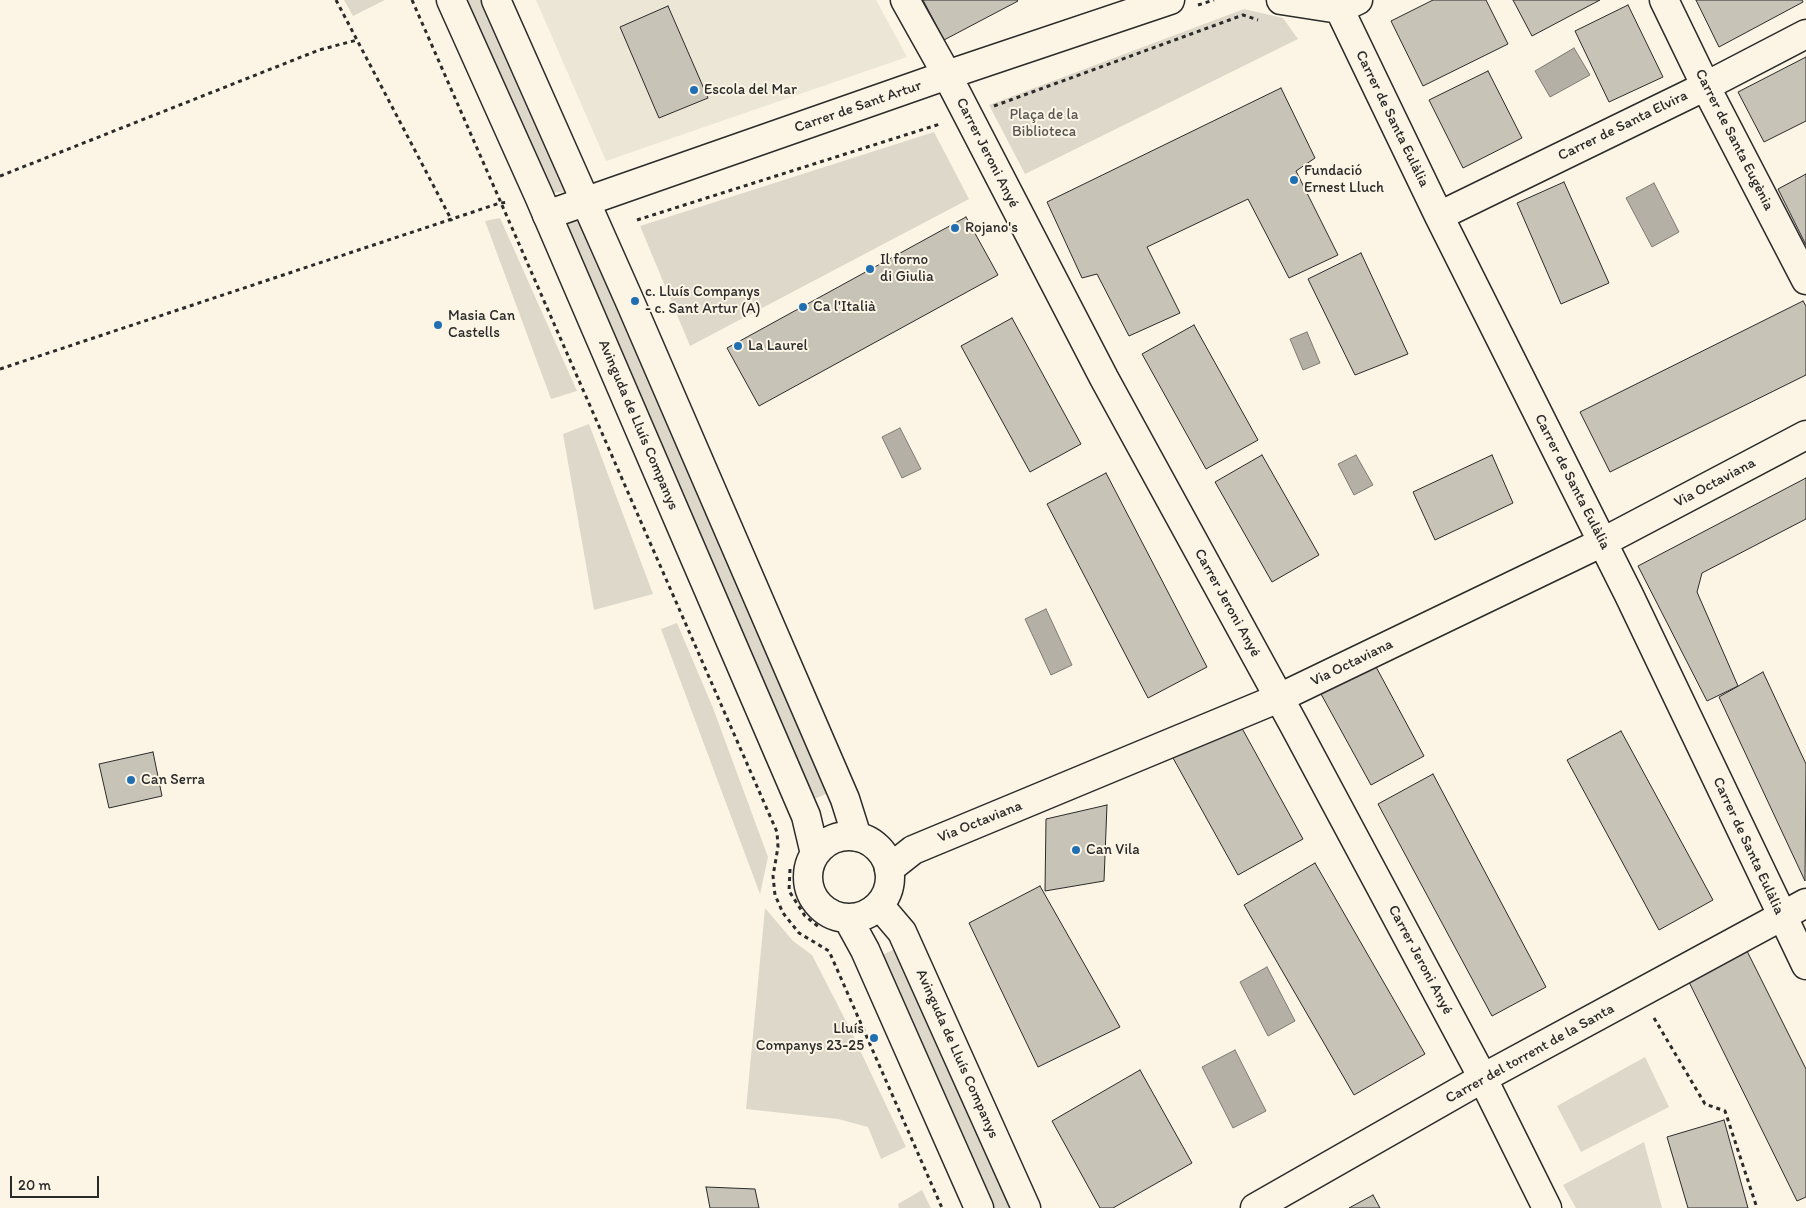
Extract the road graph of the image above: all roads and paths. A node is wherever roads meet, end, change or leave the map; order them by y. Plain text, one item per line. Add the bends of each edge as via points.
1 (336, 0) edge
2 (412, 0) edge
3 (451, 0) edge
4 (496, 0) edge
5 (906, 0) edge
6 (1170, 0) edge
7 (1281, 0) edge
8 (1664, 0) edge
9 (1344, 3) edge
10 (1806, 34) edge
11 (357, 40) junction
12 (947, 75) junction
13 (1706, 86) junction
14 (0, 176) edge
15 (586, 202) junction
16 (500, 203) junction
17 (543, 206) junction
18 (1438, 216) junction
19 (452, 221) junction
20 (1806, 280) edge
21 (0, 369) edge
22 (1806, 435) edge
23 (1603, 542) junction
24 (1279, 698) junction
25 (857, 837) junction
26 (815, 854) junction
27 (889, 868) junction
28 (1806, 903) edge
29 (879, 905) junction
30 (1782, 917) junction
31 (848, 919) junction
32 (1806, 965) edge
33 (1640, 994) junction
34 (1483, 1078) junction
35 (942, 1208) edge
36 (979, 1208) edge
37 (1026, 1208) edge
38 (1255, 1208) edge
39 (1547, 1208) edge
40 (1757, 1208) edge

1 - 11 path
2 - 16 path
3 - 17 street, Avinguda de Lluís Companys
4 - 15 street
5 - 12 street, Carrer Jeroni Anyé
6 - 12 street, Carrer de Sant Artur
7 - 9 street
8 - 13 street, Carrer de Santa Eugènia
9 - 18 street, Carrer de Santa Eulàlia
10 - 13 street, Carrer de Santa Elvira
11 - 14 path via 319,50
11 - 19 path
12 - 15 street, Carrer de Sant Artur
12 - 24 street, Carrer Jeroni Anyé via 1104,378
13 - 18 street, Carrer de Santa Elvira
13 - 20 street, Carrer de Santa Eugènia
15 - 17 street, Carrer de Sant Artur
15 - 25 street via 845,800
16 - 17 path
16 - 19 path
16 - 35 path via 777,832 775,894 799,933 829,951
17 - 26 street, Avinguda de Lluís Companys via 806,816
18 - 23 street, Carrer de Santa Eulàlia
19 - 21 path
22 - 23 street, Via Octaviana
23 - 24 street, Via Octaviana
23 - 30 street, Carrer de Santa Eulàlia
24 - 27 street, Via Octaviana via 913,850
24 - 34 street, Carrer Jeroni Anyé
25 - 26 street via 834,839
25 - 27 street via 875,845
26 - 31 street via 807,874 815,901 823,910
27 - 29 street via 890,883
28 - 30 street, Carrer del torrent de la Santa
29 - 31 street via 866,915
29 - 37 street, Avinguda de Lluís Companys via 902,932
30 - 32 street, Carrer de Santa Eulàlia
30 - 33 street, Carrer del torrent de la Santa
31 - 36 street via 865,950
33 - 34 street, Carrer del torrent de la Santa
33 - 40 path via 1705,1104 1725,1111
34 - 38 street, Carrer del torrent de la Santa
34 - 39 street, Carrer Jeroni Anyé

